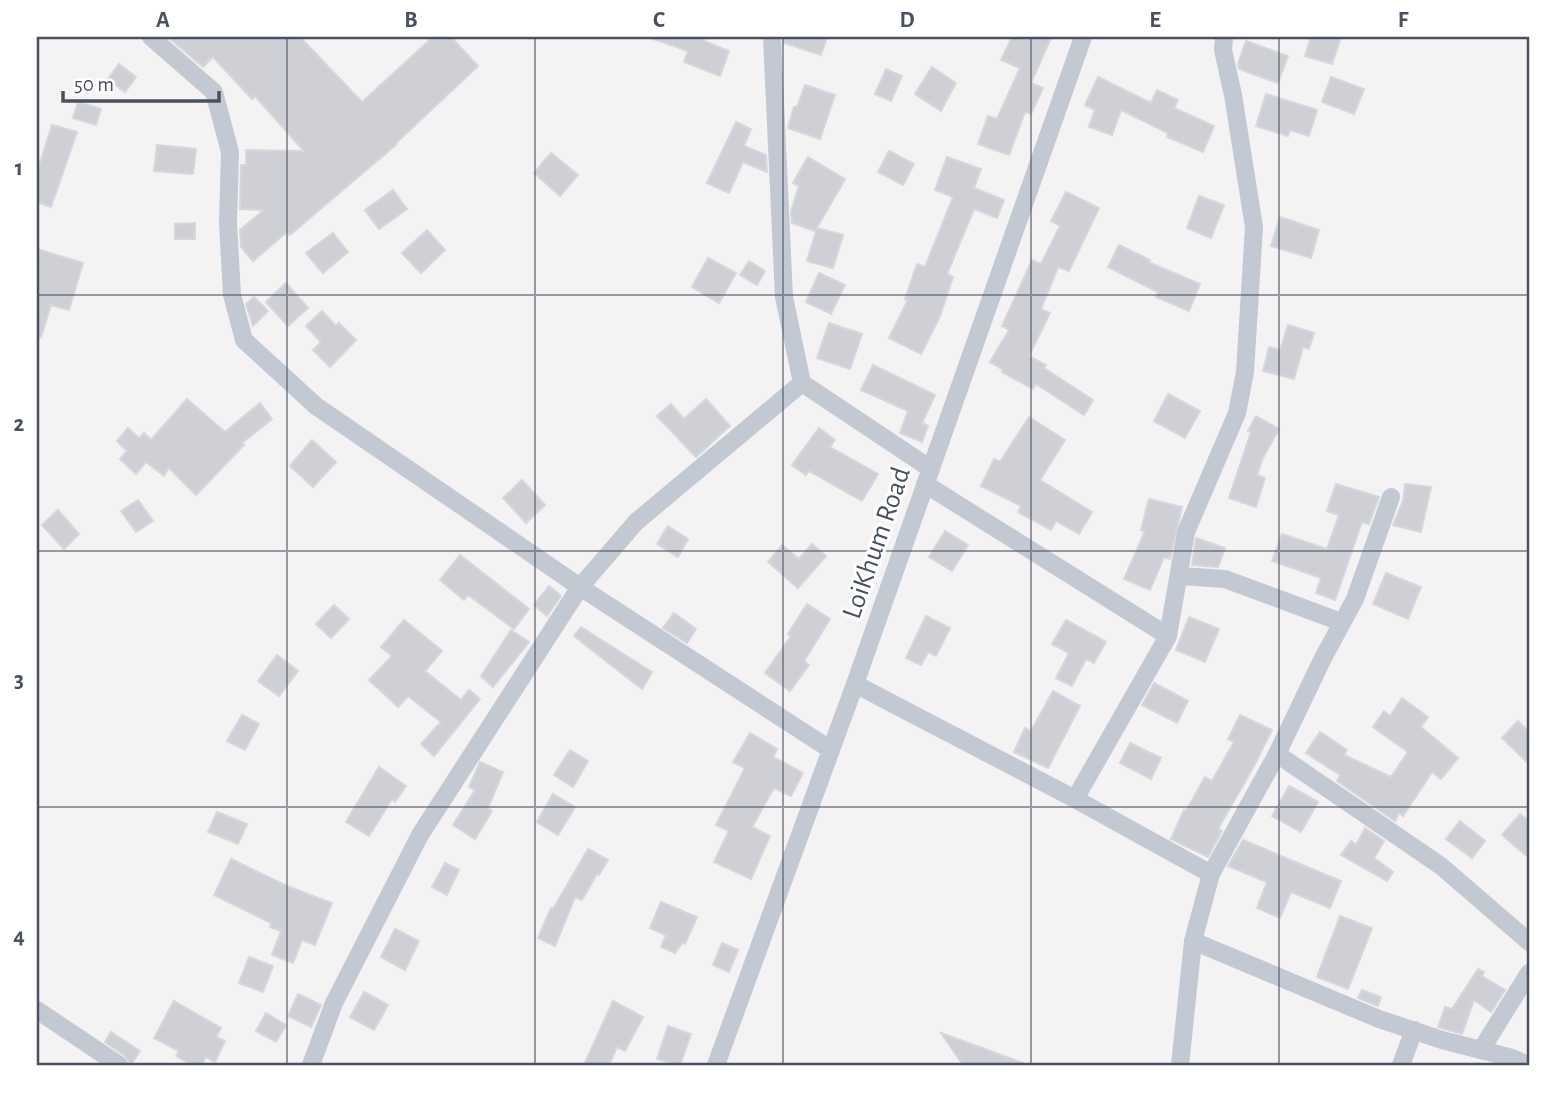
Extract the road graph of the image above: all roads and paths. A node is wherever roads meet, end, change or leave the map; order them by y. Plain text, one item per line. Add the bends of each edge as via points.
1 (151, 37) edge
2 (772, 37) edge
3 (1083, 37) edge
4 (1224, 37) edge
5 (802, 383) junction
6 (928, 477) junction
7 (1391, 497) dead end
8 (1180, 576) junction
9 (580, 587) junction
10 (1341, 622) junction
11 (1168, 636) junction
12 (855, 684) junction
13 (831, 750) junction
14 (1278, 754) junction
15 (1075, 799) junction
16 (1211, 874) junction
17 (1193, 941) junction
18 (1529, 942) edge
19 (1529, 973) edge
20 (37, 1010) edge
21 (1414, 1030) junction
22 (1481, 1050) junction
23 (119, 1065) edge
24 (310, 1065) edge
25 (716, 1065) edge
26 (1180, 1065) edge
27 (1401, 1065) edge
28 (1528, 1065) edge

1 - 9 street via 214,92 230,152 232,295 244,340 316,406
2 - 5 street via 784,297
3 - 6 street, LoiKhum Road
4 - 8 street via 1254,227 1245,372 1237,413 1186,532
5 - 6 street
5 - 9 street via 636,522
6 - 11 street
6 - 12 street, LoiKhum Road
7 - 10 street via 1355,598
8 - 10 street via 1225,579
8 - 11 street
9 - 13 street
9 - 24 street via 420,835 334,1003
10 - 14 street
11 - 15 street
12 - 13 street, LoiKhum Road
12 - 15 street
13 - 25 street, LoiKhum Road
14 - 16 street
14 - 18 street via 1441,866
15 - 16 street
16 - 17 street
17 - 21 street
17 - 26 street
19 - 22 street
20 - 23 street
21 - 22 street
21 - 27 street
22 - 28 street

